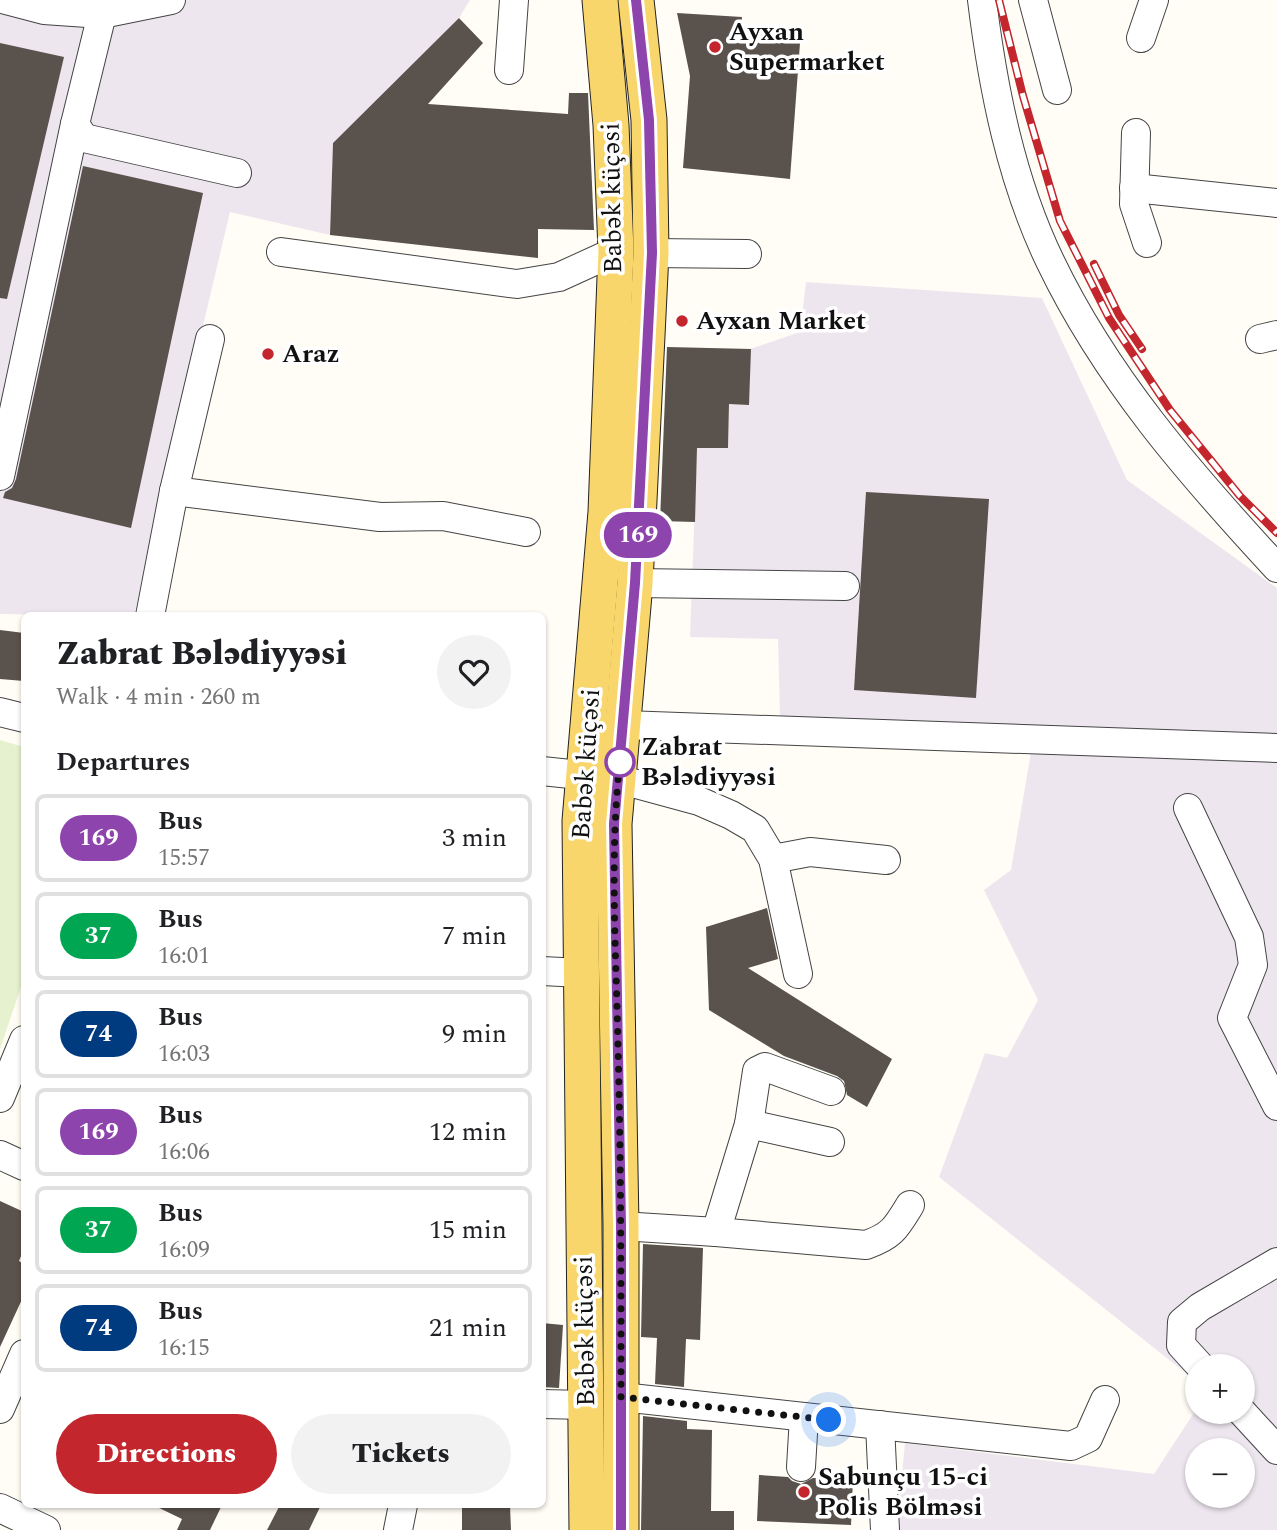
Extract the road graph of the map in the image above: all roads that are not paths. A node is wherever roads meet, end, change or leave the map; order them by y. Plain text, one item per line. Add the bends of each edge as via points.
1 (6, 0) edge
2 (171, 0) edge
3 (514, 0) edge
4 (600, 0) edge
5 (636, 0) edge
6 (982, 0) edge
7 (1034, 0) edge
8 (1154, 0) edge
9 (102, 14) junction
10 (1141, 38) dead end
11 (509, 70) dead end
12 (1057, 90) dead end
13 (75, 124) junction
14 (1136, 133) dead end
15 (237, 173) dead end
16 (1134, 188) junction
17 (1277, 203) edge
18 (1147, 243) dead end
19 (616, 251) junction
20 (281, 252) dead end
21 (652, 253) junction
22 (747, 254) dead end
23 (210, 339) dead end
24 (0, 477) edge
25 (174, 491) junction
26 (526, 532) dead end
27 (1277, 568) edge
28 (635, 583) junction
29 (845, 586) dead end
30 (151, 612) edge
31 (0, 712) edge
32 (21, 717) edge
33 (624, 725) junction
34 (1277, 748) edge
35 (546, 771) edge
36 (601, 777) junction
37 (1188, 808) dead end
38 (773, 859) junction
39 (886, 860) dead end
40 (546, 971) edge
41 (581, 973) junction
42 (798, 974) dead end
43 (21, 1047) edge
44 (831, 1091) dead end
45 (0, 1098) edge
46 (1277, 1106) edge
47 (748, 1124) junction
48 (830, 1142) dead end
49 (0, 1154) edge
50 (21, 1164) edge
51 (910, 1205) dead end
52 (621, 1226) junction
53 (716, 1232) junction
54 (1277, 1262) edge
55 (1189, 1354) edge
56 (21, 1361) edge
57 (621, 1397) junction
58 (1105, 1400) dead end
59 (546, 1404) edge
60 (586, 1405) junction
61 (0, 1409) edge
62 (804, 1417) junction
63 (1253, 1424) edge
64 (880, 1425) junction
65 (1277, 1450) edge
66 (801, 1466) dead end
67 (0, 1508) edge
68 (402, 1508) edge
69 (46, 1530) edge
70 (398, 1530) edge
71 (587, 1530) edge
72 (621, 1530) edge
73 (885, 1530) edge

1 - 9 street via 44,10
2 - 9 street
3 - 11 street
4 - 19 main road, Babək küçəsi
5 - 21 main road, Babək küçəsi via 649,120
6 - 27 street via 1004,129 1050,262 1113,373 1209,495
7 - 12 street
8 - 10 street
9 - 13 street
13 - 15 street via 85,138
13 - 24 street
14 - 16 street
16 - 17 street
16 - 18 street via 1134,204
19 - 20 street via 559,277 517,284
19 - 36 main road, Babək küçəsi
21 - 22 street
21 - 28 main road, Babək küçəsi
23 - 25 street
25 - 26 street via 380,517 443,516
25 - 30 street
28 - 29 street
28 - 33 main road, Babək küçəsi
31 - 32 street
33 - 34 street
33 - 36 main road, Babək küçəsi
35 - 36 street
36 - 38 street via 699,801 731,815 755,829
36 - 41 main road, Babək küçəsi via 579,875
36 - 52 main road, Babək küçəsi via 614,866
37 - 46 street via 1249,937 1253,965 1232,1018
38 - 39 street via 810,852
38 - 42 street
40 - 41 street
41 - 60 main road, Babək küçəsi
43 - 45 street
44 - 47 street via 765,1068 757,1072
47 - 48 street
47 - 53 street
49 - 50 street
51 - 53 street via 894,1231 866,1245
52 - 53 street
52 - 57 main road, Babək küçəsi
54 - 55 street via 1182,1322 1181,1345
56 - 61 street
57 - 62 street
57 - 72 main road, Babək küçəsi
58 - 64 street via 1088,1438 1071,1446
59 - 60 street
60 - 71 main road, Babək küçəsi
62 - 64 street
62 - 66 street
63 - 65 street
64 - 73 street
67 - 69 street
68 - 70 street

